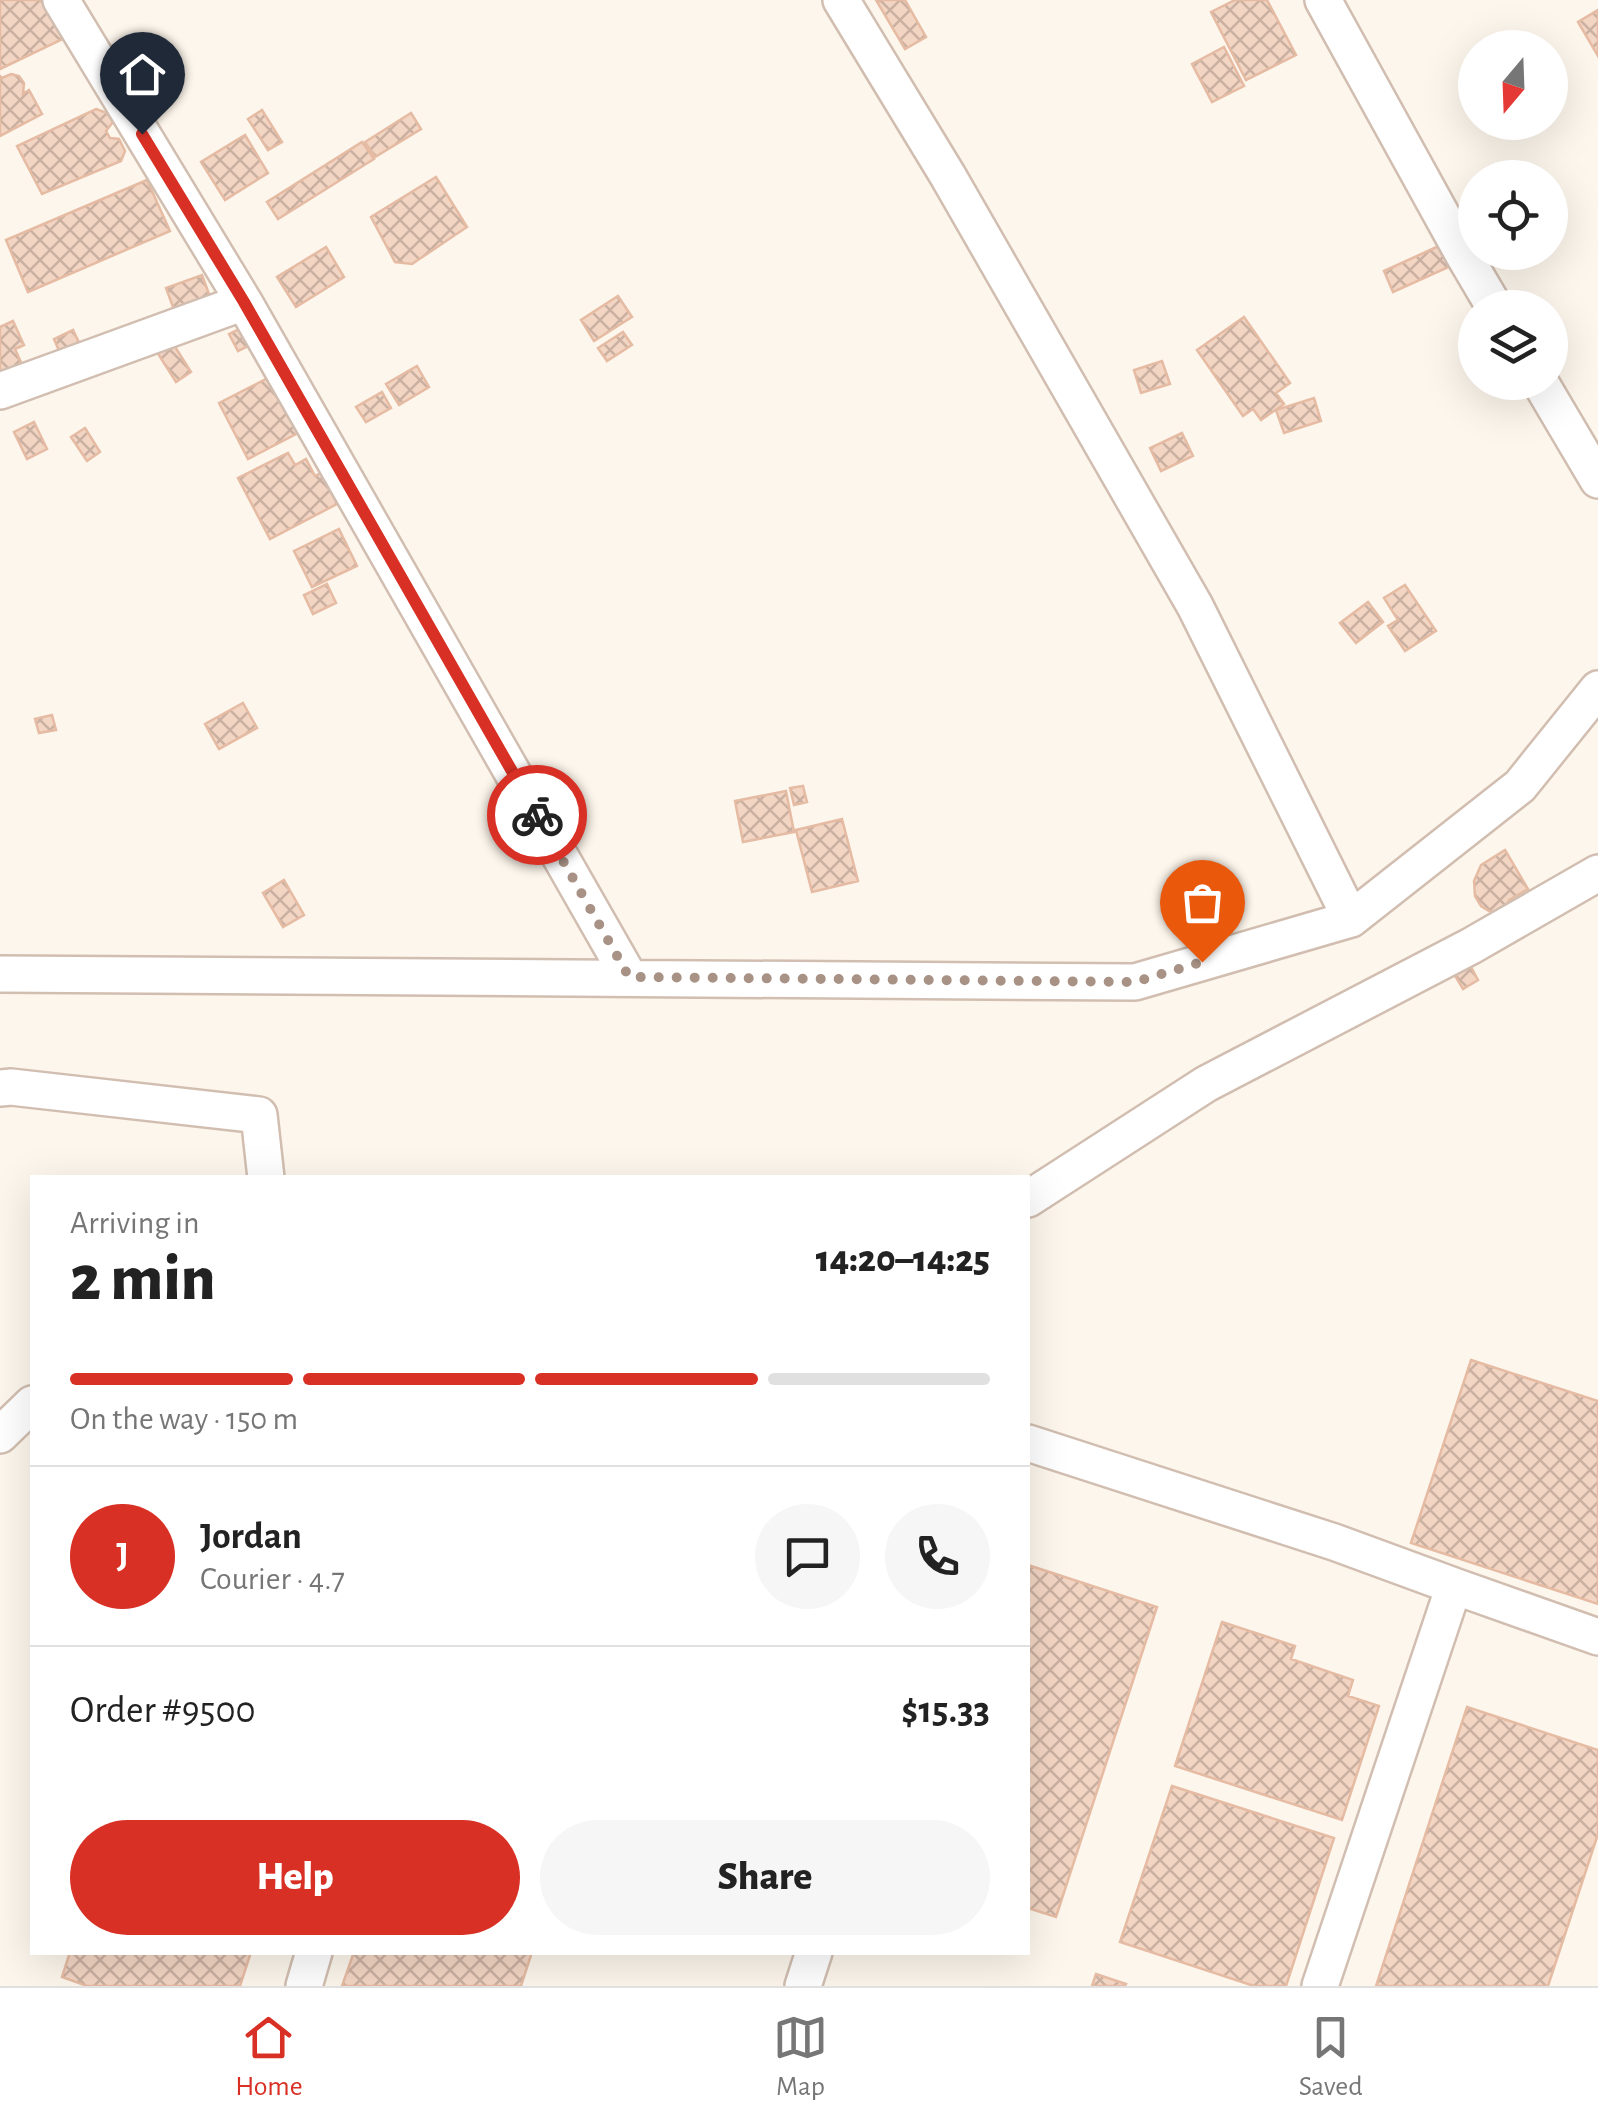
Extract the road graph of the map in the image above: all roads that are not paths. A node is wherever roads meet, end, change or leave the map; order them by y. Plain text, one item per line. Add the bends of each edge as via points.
1 (60, 0) edge
2 (841, 0) edge
3 (1323, 0) edge
4 (1484, 290) edge
5 (244, 302) junction
6 (0, 391) edge
7 (1551, 400) edge
8 (1598, 480) edge
9 (1598, 689) edge
10 (1598, 873) edge
11 (1351, 919) junction
12 (0, 974) edge
13 (629, 977) junction
14 (0, 1088) edge
15 (266, 1175) edge
16 (1030, 1198) edge
17 (30, 1406) edge
18 (0, 1434) edge
19 (1030, 1445) edge
20 (1454, 1586) junction
21 (1598, 1637) edge
22 (313, 1955) edge
23 (813, 1955) edge
24 (304, 1986) edge
25 (803, 1986) edge
26 (1320, 1986) edge

1 - 5 street
2 - 11 street via 1195,606
3 - 4 street
5 - 6 street
5 - 13 street
7 - 8 street
9 - 11 street via 1520,786
10 - 16 street via 1206,1084
11 - 13 street via 1135,982
12 - 13 street
14 - 15 street via 260,1115
17 - 18 street
19 - 20 street
20 - 21 street
20 - 26 street
22 - 24 street
23 - 25 street

